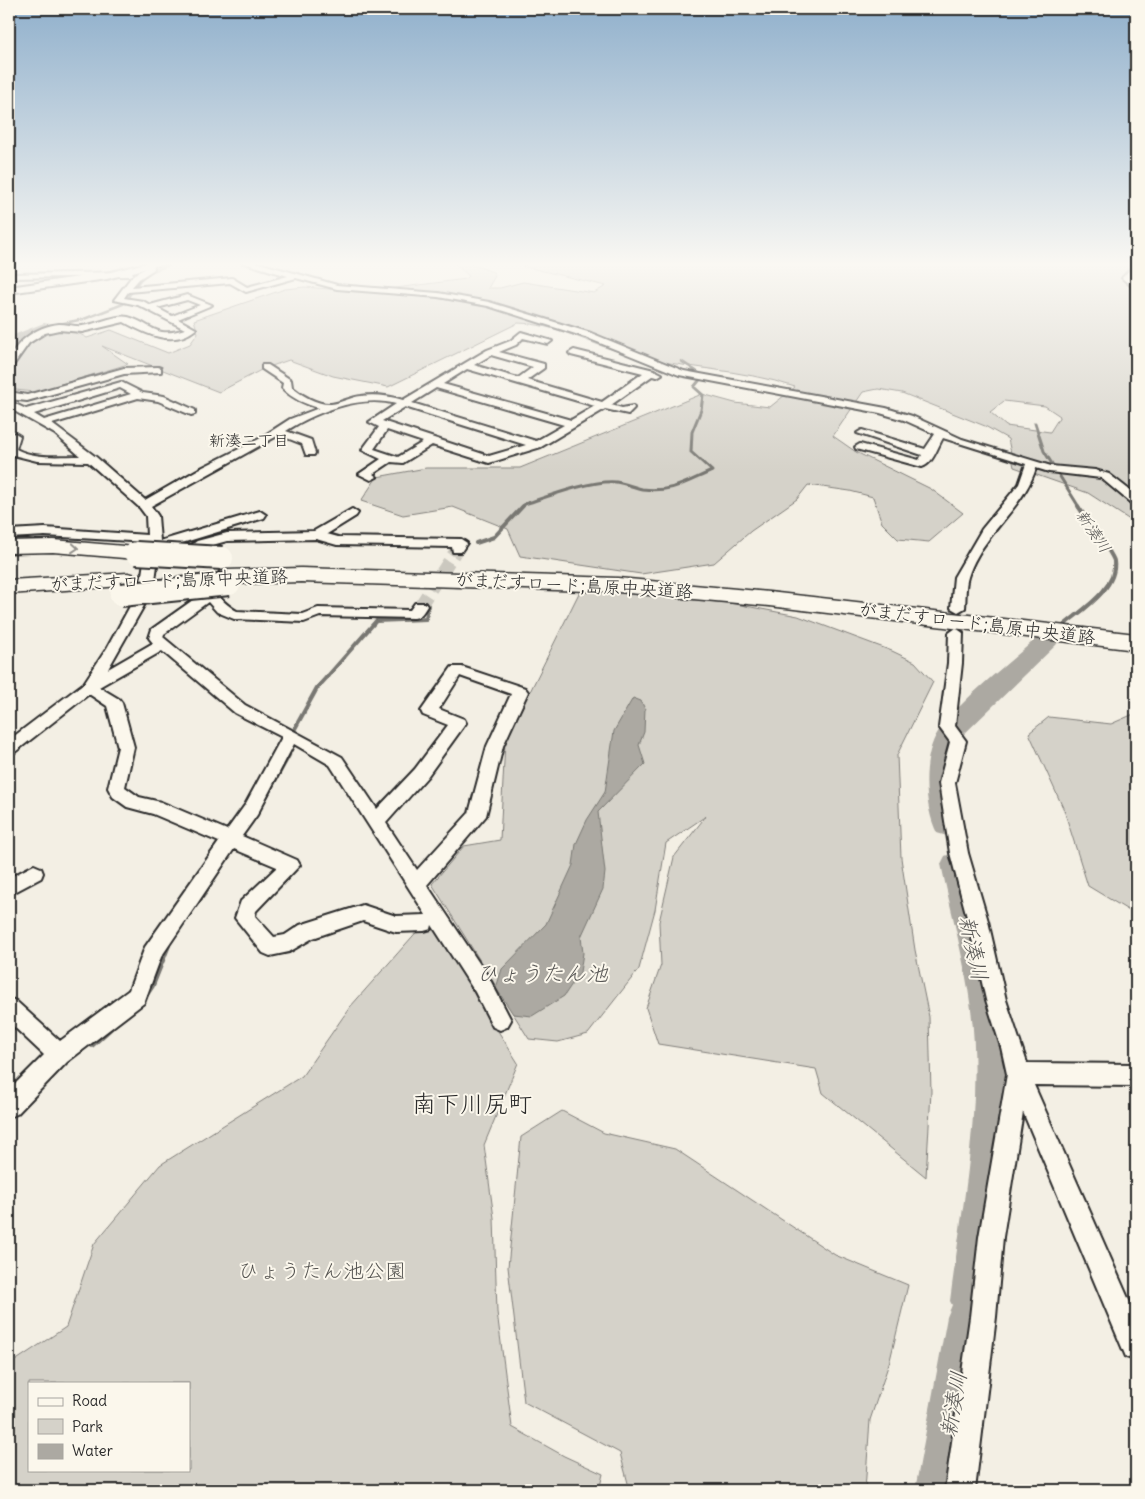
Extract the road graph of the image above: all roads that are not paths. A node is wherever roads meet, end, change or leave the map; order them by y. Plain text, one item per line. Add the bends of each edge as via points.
1 (43, 332) edge
2 (147, 332) edge
3 (182, 332) edge
4 (578, 332) edge
5 (548, 341) dead end
6 (490, 352) junction
7 (574, 353) dead end
8 (9, 365) edge
9 (466, 366) junction
10 (265, 367) dead end
11 (158, 370) dead end
12 (651, 372) junction
13 (682, 373) junction
14 (518, 381) junction
15 (436, 385) junction
16 (9, 395) edge
17 (139, 395) junction
18 (405, 403) junction
19 (9, 404) edge
20 (603, 406) junction
21 (330, 408) junction
22 (629, 408) dead end
23 (25, 412) junction
24 (191, 412) dead end
25 (44, 423) junction
26 (572, 424) junction
27 (385, 426) junction
28 (277, 431) junction
29 (862, 433) dead end
30 (940, 434) junction
31 (15, 436) dead end
32 (431, 441) junction
33 (537, 445) junction
34 (860, 447) dead end
35 (10, 453) edge
36 (310, 453) dead end
37 (930, 454) junction
38 (390, 458) junction
39 (92, 459) junction
40 (1032, 463) junction
41 (371, 477) dead end
42 (1136, 501) edge
43 (144, 505) junction
44 (352, 513) dead end
45 (260, 515) dead end
46 (9, 534) edge
47 (317, 534) junction
48 (9, 547) edge
49 (457, 549) dead end
50 (149, 551) junction
51 (222, 578) junction
52 (473, 580) junction
53 (9, 587) edge
54 (132, 588) junction
55 (9, 602) edge
56 (420, 606) tunnel mouth
57 (958, 608) dead end
58 (956, 633) dead end
59 (1136, 642) edge
60 (163, 644) junction
61 (88, 687) junction
62 (291, 735) junction
63 (9, 748) edge
64 (376, 822) junction
65 (231, 839) junction
66 (34, 873) dead end
67 (416, 884) junction
68 (9, 887) edge
69 (424, 923) dead end
70 (9, 1008) edge
71 (500, 1020) dead end
72 (59, 1054) junction
73 (1018, 1074) junction
74 (1136, 1076) edge
75 (9, 1106) edge
76 (1136, 1347) edge
77 (960, 1490) edge

1 - 8 street via 26,341
2 - 3 street via 165,338
4 - 13 street
5 - 6 street via 521,335 513,343
6 - 9 street
6 - 14 street via 545,367
7 - 12 street
9 - 14 street
9 - 15 street
10 - 21 street via 288,382 287,388 292,392
11 - 16 street via 124,371 27,398
12 - 13 street via 674,378
12 - 20 street
13 - 30 street via 882,410 908,418
14 - 20 street
15 - 18 street
15 - 26 street
17 - 23 street via 119,386
17 - 24 street via 160,398
17 - 25 street
18 - 21 street via 372,398
18 - 27 street via 374,422
18 - 33 street
19 - 23 street
20 - 22 street via 624,412
20 - 26 street
21 - 28 street
23 - 25 street
25 - 39 street
26 - 33 street
27 - 32 street
27 - 38 street via 367,450
28 - 36 street via 306,442
28 - 43 street
29 - 37 street
30 - 37 street
30 - 40 street
31 - 35 street
32 - 33 street via 489,460
32 - 38 street via 399,462
34 - 37 street via 919,464 925,462
35 - 39 street
38 - 41 street via 365,474
39 - 43 street
40 - 42 street via 1105,476
40 - 57 street via 1025,485 986,532 961,578
43 - 50 street via 152,516
44 - 47 street
45 - 50 street
46 - 50 street via 45,532
47 - 49 street via 337,541 461,543
47 - 50 street via 227,537 201,544 171,560
48 -> 50 highway
50 - 51 highway, bridge
50 - 54 street
51 - 52 highway, がまだすロード;島原中央道路 via 301,575
51 - 52 highway via 394,566
51 - 54 highway, bridge
51 - 56 street via 228,612 241,616 304,618 318,612 414,614
51 - 60 street via 157,632 155,636
52 - 59 highway, がまだすロード;島原中央道路 via 609,584 696,591
53 - 54 highway, がまだすロード;島原中央道路
54 - 55 highway
54 - 61 street via 114,649
58 - 73 street via 953,734 947,783 959,853
60 - 61 street
60 - 62 street via 240,709
61 - 63 street
61 - 65 street via 114,703 118,716 126,747 116,788 121,796
62 - 64 street via 336,761
62 - 65 street via 276,768
64 - 67 street
64 - 67 street via 420,773 458,723 429,711 457,670 520,692 495,746 477,816
65 - 69 street via 291,866 248,907 245,918 270,947 289,943 307,931 363,913 396,924
65 - 72 street via 152,953 137,996
66 - 68 street
67 - 71 street via 482,985
70 - 72 street
72 - 75 street
73 - 74 street
73 - 76 street
73 - 77 street via 991,1237

